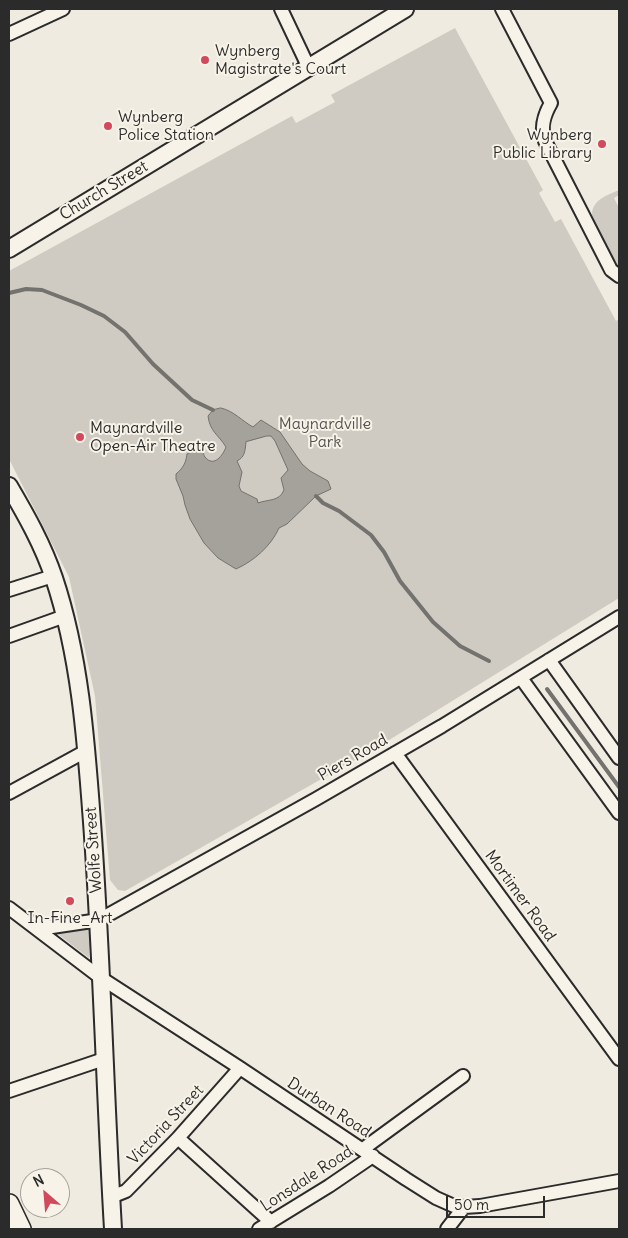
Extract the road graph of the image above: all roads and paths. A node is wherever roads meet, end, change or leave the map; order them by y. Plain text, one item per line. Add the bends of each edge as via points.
1 (63, 9) edge
2 (281, 9) edge
3 (405, 9) edge
4 (502, 9) edge
5 (9, 34) edge
6 (308, 66) junction
7 (9, 249) edge
8 (619, 276) edge
9 (9, 486) edge
10 (53, 576) junction
11 (9, 590) edge
12 (65, 616) junction
13 (619, 617) edge
14 (9, 636) edge
15 (549, 660) junction
16 (521, 678) junction
17 (86, 751) junction
18 (395, 753) junction
19 (619, 758) edge
20 (9, 793) edge
21 (619, 813) edge
22 (9, 908) edge
23 (99, 920) junction
24 (51, 933) junction
25 (101, 978) junction
26 (104, 1059) junction
27 (619, 1059) edge
28 (240, 1068) junction
29 (463, 1076) dead end
30 (9, 1091) edge
31 (178, 1138) junction
32 (368, 1153) junction
33 (619, 1181) edge
34 (111, 1197) junction
35 (9, 1204) edge
36 (464, 1207) junction
37 (271, 1222) junction
38 (21, 1229) edge
39 (113, 1229) edge
40 (259, 1229) edge
41 (447, 1229) edge

1 - 5 street
2 - 6 street
3 - 6 street, Church Street
4 - 8 street via 551,103 542,126 545,141 611,270
6 - 7 street, Church Street
9 - 10 street, Wolfe Street via 30,523
10 - 11 street
10 - 12 street, Wolfe Street
12 - 14 street
12 - 17 street, Wolfe Street via 76,667
13 - 15 street, Piers Road
15 - 16 street, Piers Road
15 - 19 street
16 - 18 street, Piers Road
16 - 21 street
17 - 20 street
17 - 23 street, Wolfe Street
18 - 23 street, Piers Road
18 - 27 street, Mortimer Road
22 - 24 street, Durban Road
23 - 24 street, Durban Road
23 - 25 street, Wolfe Street
24 - 25 street, Durban Road
25 - 26 street, Wolfe Street
25 - 28 street, Durban Road
26 - 30 street
26 - 34 street, Wolfe Street
28 - 31 street, Victoria Street
28 - 32 street, Durban Road
29 - 32 street, Lonsdale Road
31 - 34 street, Victoria Street via 126,1191
31 - 37 street
32 - 36 street, Durban Road via 436,1198
32 - 37 street, Lonsdale Road
33 - 36 street, Durban Road
34 - 39 street, Wolfe Street
35 - 38 main road
36 - 41 street
37 - 40 street, Lonsdale Road

